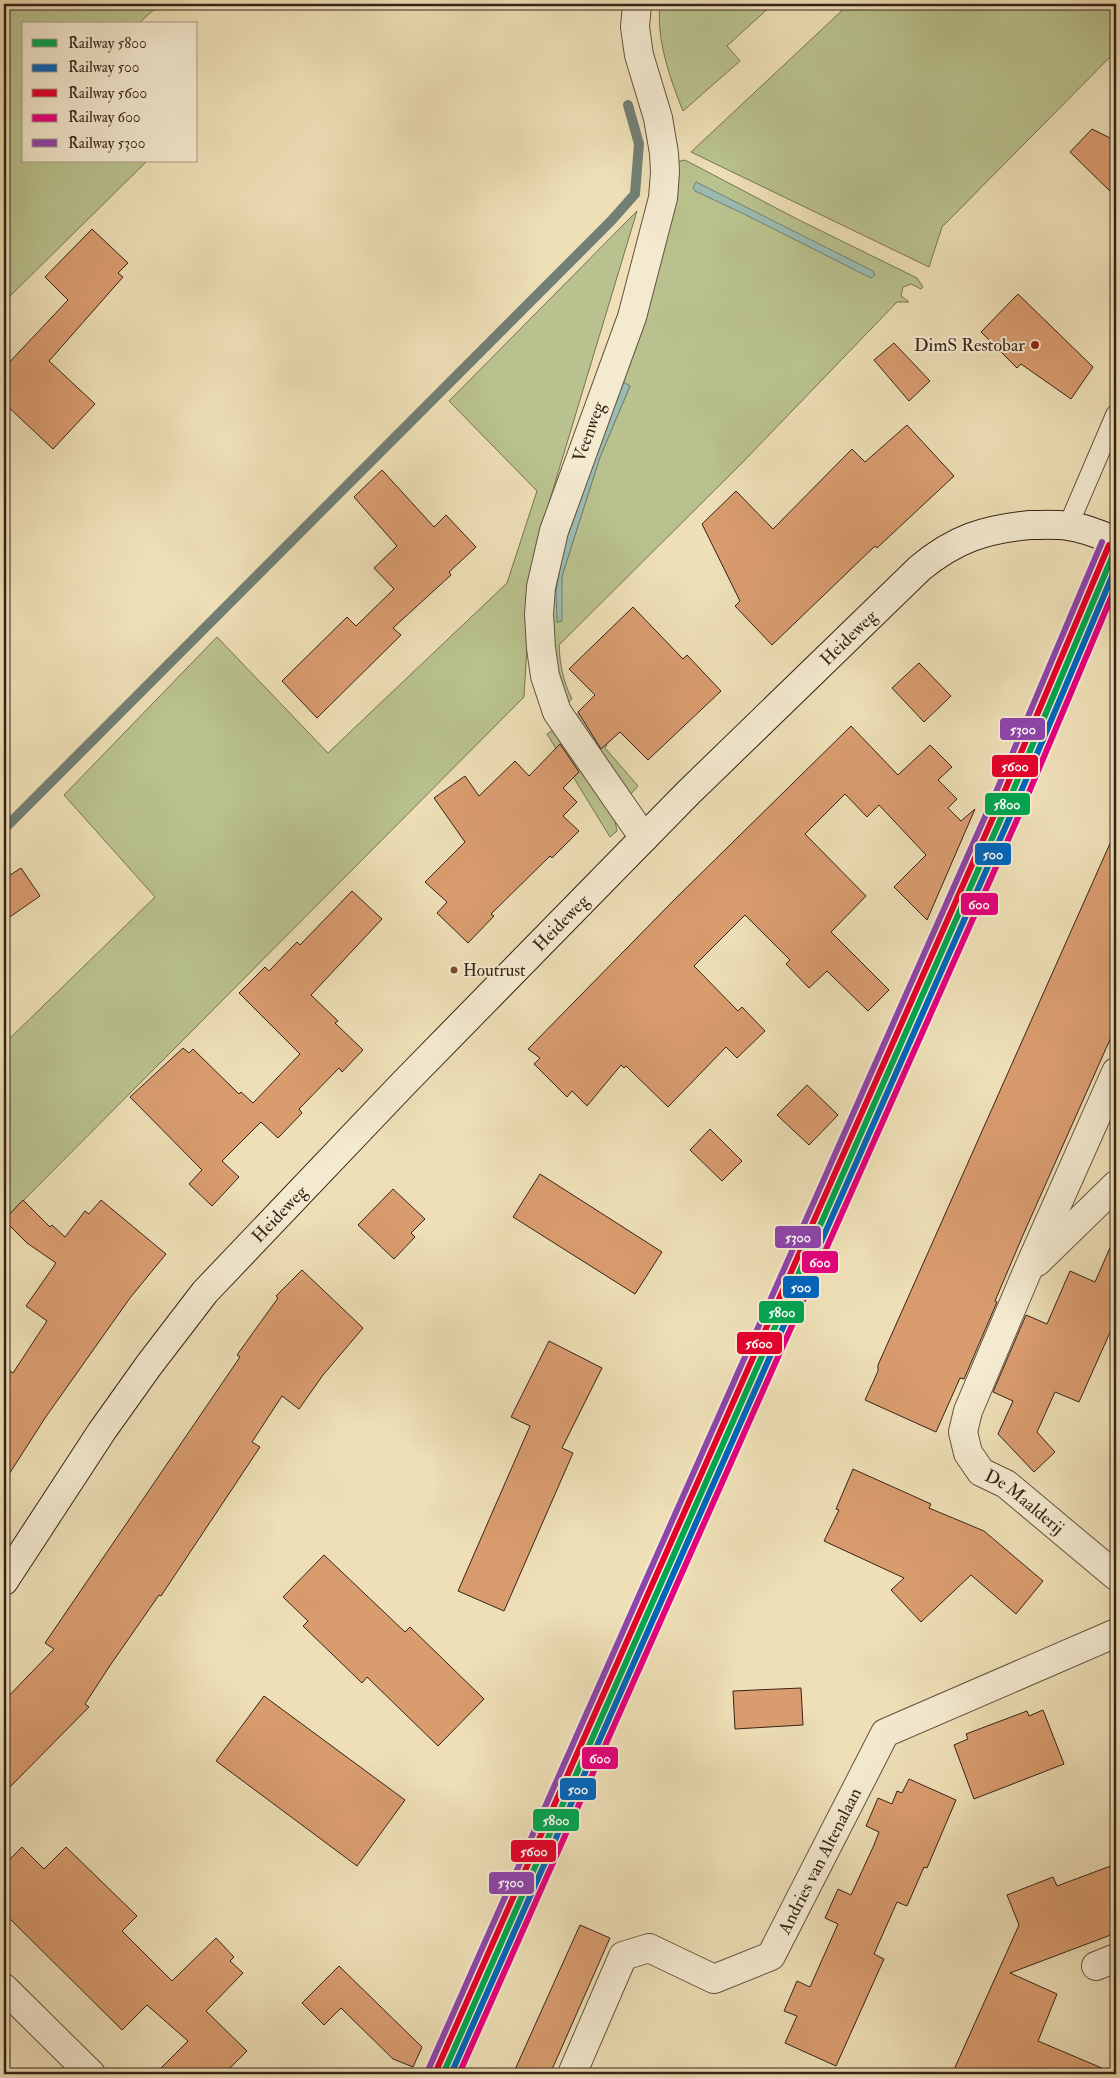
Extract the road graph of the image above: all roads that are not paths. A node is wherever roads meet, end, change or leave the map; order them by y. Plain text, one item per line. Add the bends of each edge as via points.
1 (637, 4) edge
2 (1116, 414) edge
3 (1068, 526) junction
4 (1116, 541) edge
5 (644, 838) junction
6 (1116, 1072) edge
7 (1116, 1185) edge
8 (1027, 1272) junction
9 (1116, 1576) edge
10 (4, 1581) edge
11 (1116, 1633) edge
12 (4, 1988) edge
13 (91, 2074) edge
14 (572, 2074) edge

1 - 5 street, Veenweg via 635,27 639,55 658,118 664,153 663,198 632,318 554,531 541,586 539,614 545,676 557,712
2 - 3 lane
3 - 4 street, Heideweg
3 - 5 street, Heideweg via 991,530 969,537 938,554
5 - 10 street, Heideweg via 205,1292 128,1394
6 - 8 street, De Maalderij
7 - 8 street, De Maalderij
8 - 9 street, De Maalderij via 968,1411 963,1432 968,1454 981,1472 1006,1484
11 - 14 street, Andries van Altenalaan via 885,1733 771,1956 714,1979 649,1948 623,1956
12 - 13 street

